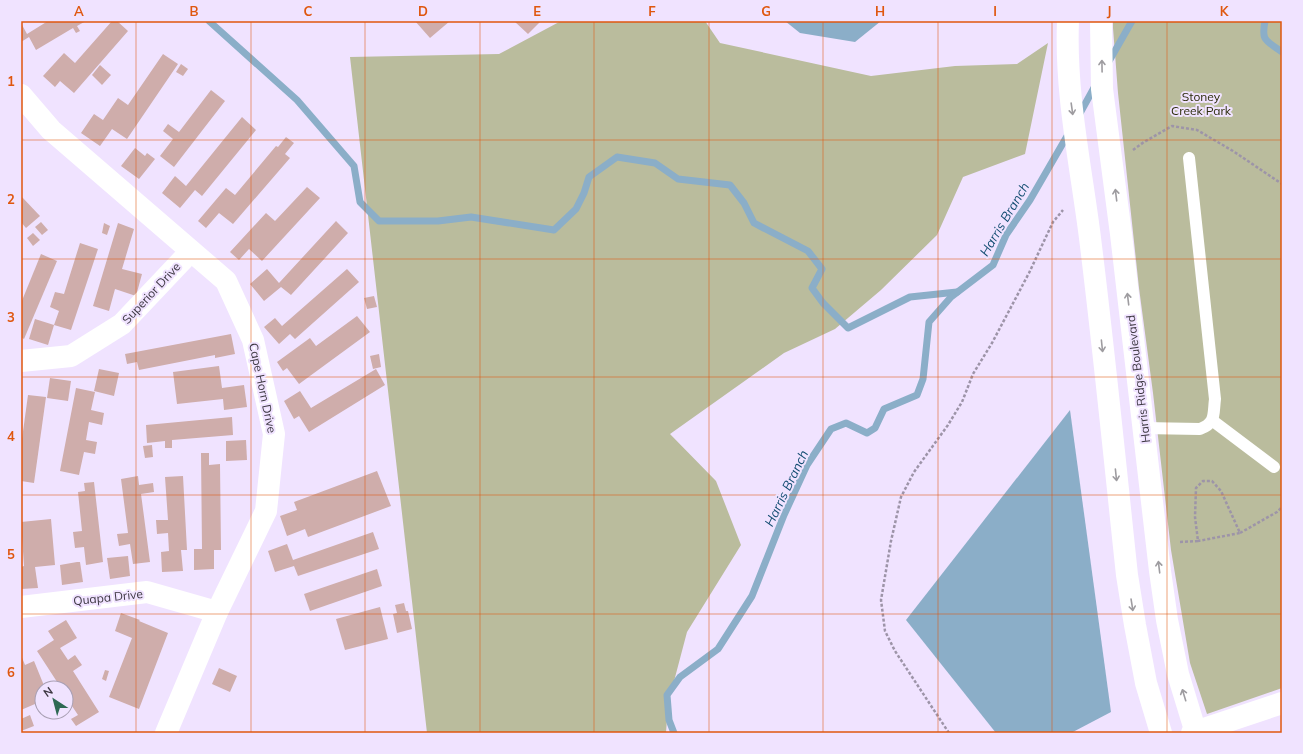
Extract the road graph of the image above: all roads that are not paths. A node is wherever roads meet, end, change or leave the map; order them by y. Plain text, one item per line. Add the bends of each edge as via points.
1 (1101, 22) edge
2 (1068, 32) edge
3 (21, 95) edge
4 (1189, 158) dead end
5 (191, 251) junction
6 (21, 362) edge
7 (1213, 421) junction
8 (1143, 428) junction
9 (1274, 467) dead end
10 (21, 607) edge
11 (217, 612) junction
12 (1282, 703) edge
13 (166, 733) edge
14 (1161, 733) edge
15 (1194, 733) edge

8 -> 1 street, Harris Ridge Boulevard via 1102,89
2 -> 14 street via 1069,92 1090,238 1127,575 1146,683
3 - 5 street, Cape Horn Drive via 51,130
4 - 7 lane via 1215,399
5 - 6 street, Superior Drive via 122,324 72,356
5 - 11 street, Cape Horn Drive via 226,281 253,340 274,434 266,511
7 - 8 lane via 1200,429
7 - 9 lane
15 -> 8 street, Harris Ridge Boulevard via 1167,620
10 - 11 street, Quapa Drive via 147,592
11 - 13 street, Cape Horn Drive
12 - 15 street

